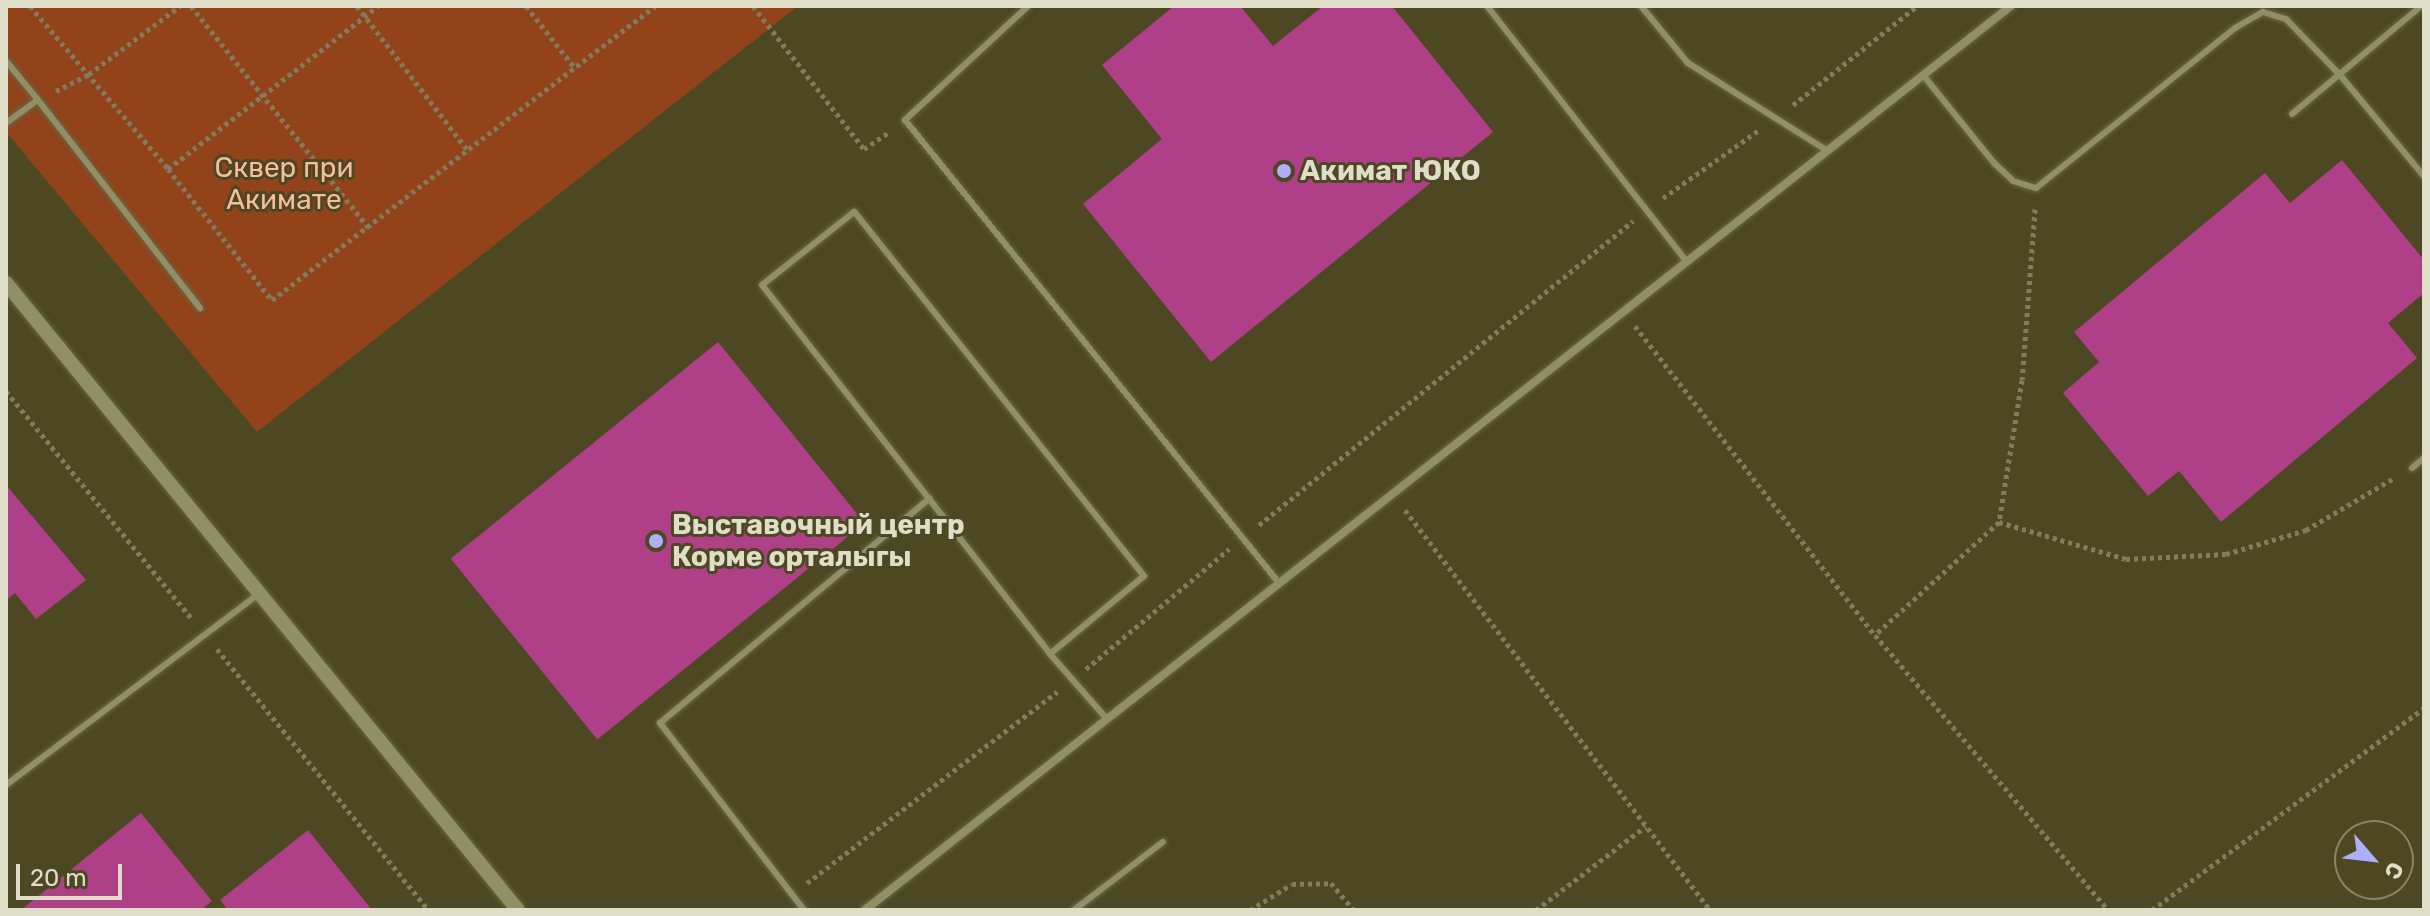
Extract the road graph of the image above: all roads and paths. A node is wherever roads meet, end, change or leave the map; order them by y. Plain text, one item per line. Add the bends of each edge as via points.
1 (30, 6) edge
2 (180, 6) edge
3 (191, 6) edge
4 (357, 6) edge
5 (378, 6) edge
6 (526, 6) edge
7 (655, 6) edge
8 (753, 6) edge
9 (1028, 6) edge
10 (1487, 6) edge
11 (1641, 6) edge
12 (1917, 6) edge
13 (2011, 6) edge
14 (2421, 6) edge
15 (365, 16) junction
16 (6, 61) edge
17 (575, 68) junction
18 (89, 74) junction
19 (1923, 75) junction
20 (2340, 75) junction
21 (262, 97) junction
22 (38, 100) junction
23 (2292, 114) dead end
24 (1776, 119) junction
25 (905, 120) junction
26 (6, 123) edge
27 (1828, 151) junction
28 (469, 152) junction
29 (168, 169) junction
30 (2424, 176) edge
31 (2036, 188) junction
32 (1646, 210) junction
33 (369, 228) junction
34 (1687, 262) junction
35 (6, 283) edge
36 (200, 308) dead end
37 (1624, 311) junction
38 (2424, 458) edge
39 (2412, 468) joint
40 (1392, 494) junction
41 (930, 498) junction
42 (1999, 522) junction
43 (1242, 538) junction
44 (1279, 583) junction
45 (261, 592) junction
46 (1875, 635) junction
47 (1050, 654) junction
48 (1073, 680) junction
49 (2424, 708) edge
50 (1107, 719) junction
51 (6, 785) edge
52 (1646, 826) junction
53 (1163, 842) dead end
54 (792, 894) junction
55 (518, 910) edge
56 (804, 910) edge
57 (865, 910) edge
58 (1074, 910) edge
59 (1250, 910) edge
60 (1354, 910) edge
61 (1536, 910) edge
62 (1710, 910) edge
63 (2108, 910) edge
64 (2152, 910) edge

1 - 18 path
2 - 18 path
3 - 21 path
4 - 15 path
5 - 15 path
6 - 17 path
7 - 17 path
8 - 25 path via 864,149
9 - 25 lane
10 - 32 lane
11 - 24 lane via 1688,63
12 - 24 path
13 - 19 street
14 - 20 lane
15 - 21 path
15 - 28 path
16 - 22 lane
17 - 28 path
18 - 22 path
18 - 29 path
19 - 27 street
19 - 31 lane via 1994,163 2013,181
20 - 23 lane
20 - 30 lane
20 - 31 lane via 2286,19 2263,12 2235,28
21 - 29 path
21 - 33 path
22 - 26 lane
22 - 36 lane
24 - 27 lane
24 - 32 path
25 - 43 lane
27 - 34 street
28 - 33 path
29 - 33 path via 272,300
31 - 42 path via 2022,380
32 - 34 lane
32 - 43 path
34 - 37 street
35 - 45 street via 234,566
37 - 40 street
37 - 46 path
38 - 39 lane
39 - 42 path via 2306,530 2226,554 2126,559
40 - 44 street
40 - 52 path
41 - 47 lane
41 - 47 lane via 762,285 854,212 1144,576
41 - 54 lane via 660,723
42 - 46 path
43 - 44 lane
43 - 48 path
44 - 50 street
45 - 51 lane
45 - 55 street
46 - 63 path
47 - 48 lane
48 - 50 lane
48 - 54 path
49 - 64 path
50 - 57 street
52 - 61 path
52 - 62 path
53 - 58 lane
54 - 56 lane
59 - 60 path via 1292,884 1331,883

